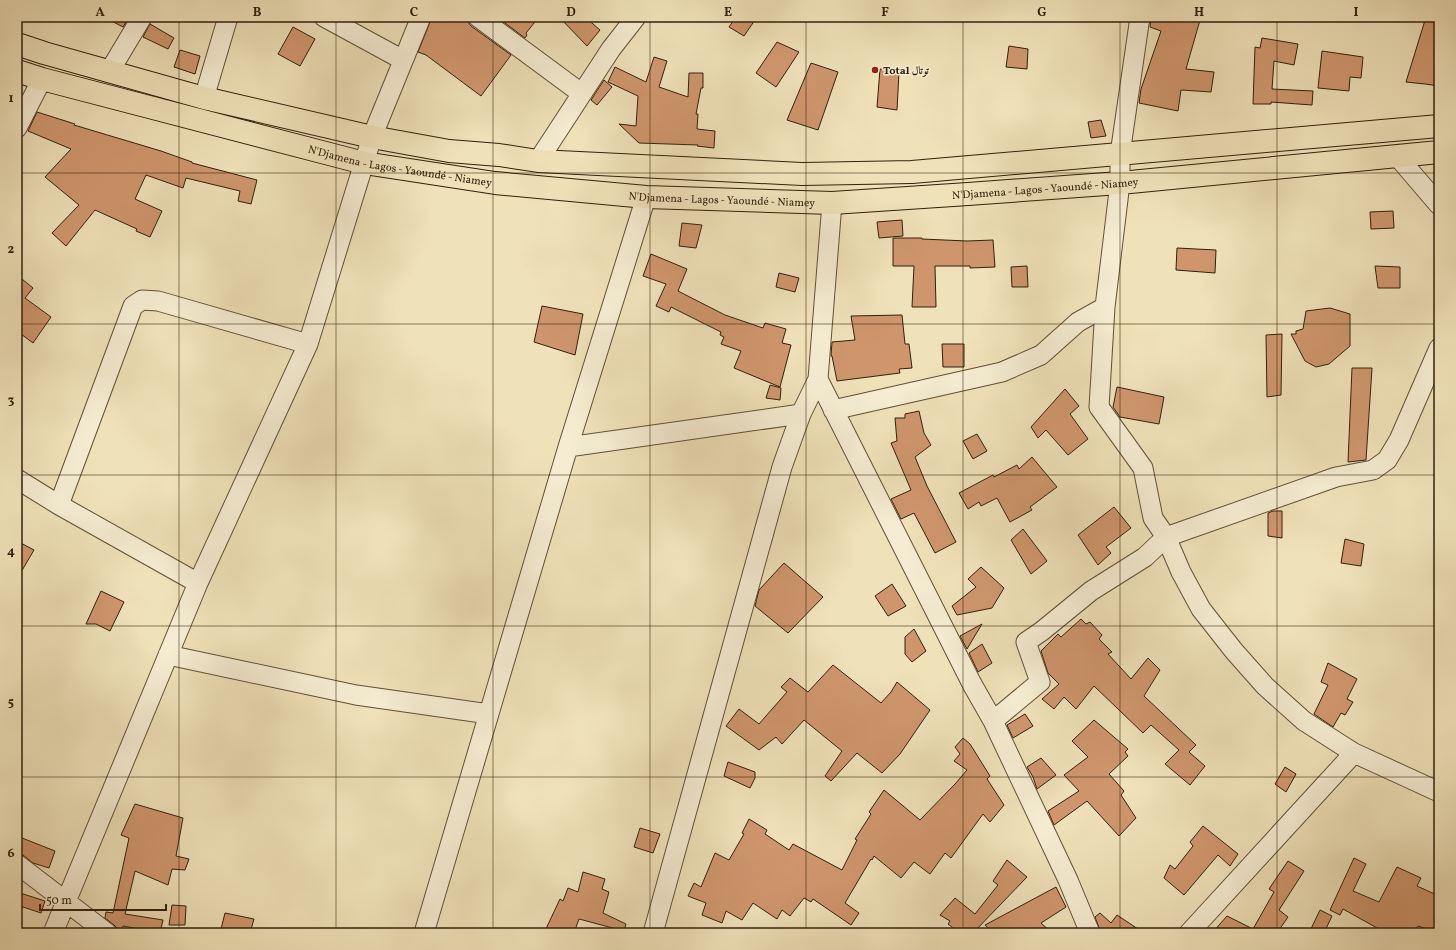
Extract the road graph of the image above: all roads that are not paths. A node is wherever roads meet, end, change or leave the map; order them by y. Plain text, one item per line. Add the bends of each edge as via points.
1 (142, 17) edge
2 (228, 17) edge
3 (324, 17) edge
4 (421, 17) edge
5 (478, 17) edge
6 (1140, 17) edge
7 (634, 18) edge
8 (17, 44) edge
9 (403, 60) junction
10 (17, 70) edge
11 (109, 72) junction
12 (42, 79) junction
13 (581, 93) junction
14 (204, 98) junction
15 (1439, 126) edge
16 (17, 128) edge
17 (372, 138) junction
18 (1439, 152) edge
19 (1120, 154) junction
20 (1398, 156) junction
21 (538, 161) junction
22 (364, 163) junction
23 (1120, 183) junction
24 (646, 197) junction
25 (832, 203) junction
26 (1439, 204) edge
27 (1105, 306) junction
28 (308, 344) junction
29 (1439, 348) edge
30 (818, 379) junction
31 (833, 410) junction
32 (801, 414) junction
33 (568, 447) junction
34 (17, 479) edge
35 (58, 505) junction
36 (1166, 537) junction
37 (198, 583) junction
38 (168, 655) junction
39 (488, 714) junction
40 (993, 722) junction
41 (1354, 753) junction
42 (1439, 792) edge
43 (17, 864) edge
44 (66, 901) junction
45 (53, 933) edge
46 (107, 933) edge
47 (424, 933) edge
48 (653, 933) edge
49 (1090, 933) edge
50 (1189, 933) edge

1 - 11 street
2 - 14 street
3 - 9 street
4 - 9 street
5 - 13 street
6 - 19 street
7 - 13 street
8 - 11 highway, N'Djamena - Lagos - Yaoundé - Niamey
9 - 17 street
10 - 12 highway, N'Djamena - Lagos - Yaoundé - Niamey
11 - 14 highway, N'Djamena - Lagos - Yaoundé - Niamey
12 - 16 street
12 - 22 highway, N'Djamena - Lagos - Yaoundé - Niamey
13 - 21 street
14 - 17 highway, N'Djamena - Lagos - Yaoundé - Niamey
15 - 19 highway, N'Djamena - Lagos - Yaoundé - Niamey
17 - 21 highway, N'Djamena - Lagos - Yaoundé - Niamey via 449,151
17 - 22 street
18 - 20 highway, N'Djamena - Lagos - Yaoundé - Niamey
19 - 21 highway, N'Djamena - Lagos - Yaoundé - Niamey via 912,172 802,174
19 - 23 street
20 - 23 highway, N'Djamena - Lagos - Yaoundé - Niamey
20 - 26 street
22 - 24 highway, N'Djamena - Lagos - Yaoundé - Niamey via 495,183
22 - 28 street
23 - 25 highway, N'Djamena - Lagos - Yaoundé - Niamey
23 - 27 street
24 - 25 highway, N'Djamena - Lagos - Yaoundé - Niamey
24 - 33 street
25 - 30 street
27 - 31 street via 1078,322 1041,355 1002,372
27 - 36 street via 1099,407 1144,468 1153,518
28 - 35 street via 158,301 142,300 133,306
28 - 37 street
29 - 36 street via 1399,440 1387,460 1373,470 1336,477
30 - 31 street
30 - 32 street
31 - 40 street
32 - 33 street
32 - 48 street via 780,474
33 - 39 street
34 - 35 street
35 - 37 street
36 - 40 street via 1145,557 1091,591 1026,642 1040,682
36 - 41 street via 1201,609 1234,651 1265,686 1304,721
37 - 38 street
38 - 39 street via 356,695
38 - 44 street
39 - 47 street
40 - 49 street via 1068,880
41 - 42 street
41 - 50 street
43 - 44 street
44 - 45 street
44 - 46 street

